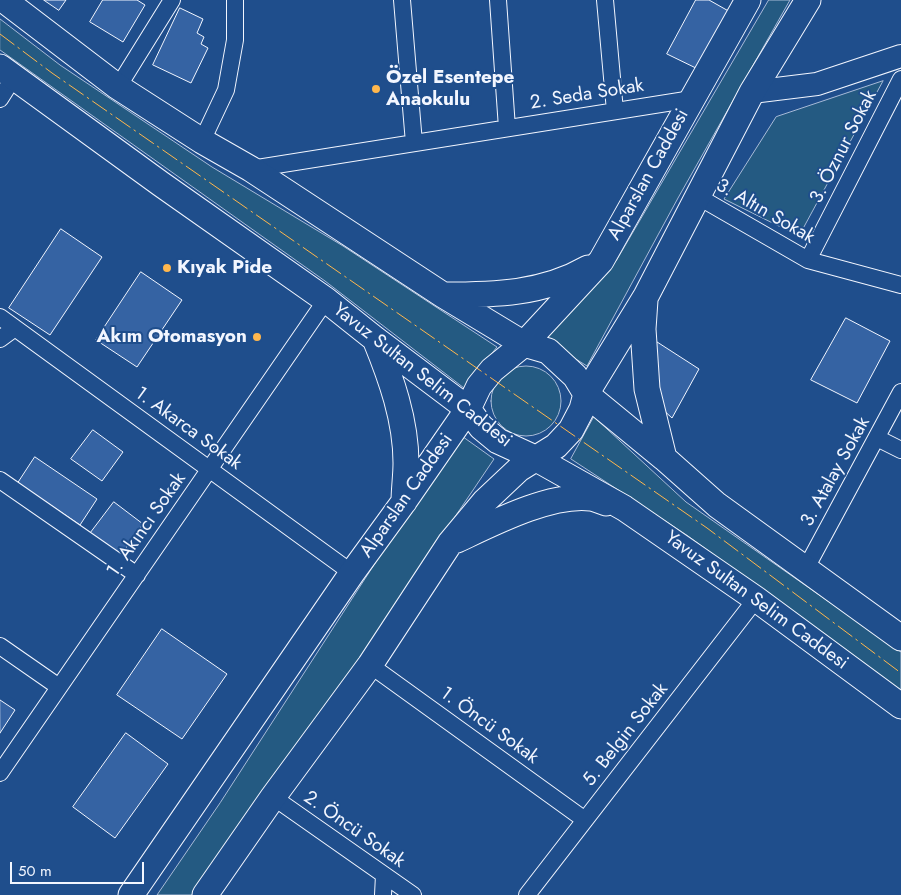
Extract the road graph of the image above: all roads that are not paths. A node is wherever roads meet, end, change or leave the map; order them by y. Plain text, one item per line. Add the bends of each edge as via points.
1 (4, 0) edge
2 (172, 0) edge
3 (235, 0) edge
4 (402, 0) edge
5 (498, 0) edge
6 (605, 0) edge
7 (748, 0) edge
8 (808, 0) edge
9 (901, 56) edge
10 (7, 72) edge
11 (901, 79) edge
12 (118, 87) junction
13 (752, 92) junction
14 (692, 98) junction
15 (0, 99) edge
16 (614, 111) junction
17 (507, 128) junction
18 (202, 141) junction
19 (414, 143) junction
20 (251, 169) junction
21 (697, 196) junction
22 (808, 260) junction
23 (601, 261) junction
24 (901, 285) edge
25 (443, 295) junction
26 (646, 296) junction
27 (326, 300) junction
28 (0, 318) edge
29 (15, 328) junction
30 (0, 339) edge
31 (375, 339) junction
32 (524, 344) junction
33 (901, 392) edge
34 (586, 394) junction
35 (468, 409) junction
36 (877, 438) junction
37 (901, 450) edge
38 (534, 458) junction
39 (664, 458) junction
40 (209, 469) junction
41 (0, 480) edge
42 (404, 503) junction
43 (624, 508) junction
44 (450, 543) junction
45 (805, 570) junction
46 (352, 573) junction
47 (137, 575) junction
48 (756, 599) junction
49 (901, 638) edge
50 (0, 646) edge
51 (370, 665) junction
52 (59, 687) junction
53 (901, 706) edge
54 (0, 773) edge
55 (273, 797) junction
56 (585, 820) junction
57 (384, 875) junction
58 (131, 895) edge
59 (205, 895) edge
60 (383, 895) edge
61 (413, 895) edge
62 (527, 895) edge

1 - 12 main road
2 - 12 street
3 - 18 street via 235,40 226,90
4 - 19 street
5 - 17 street
6 - 16 street
7 - 14 main road, Alparslan Caddesi
8 - 13 main road
9 - 13 street via 817,84
10 - 15 street
10 - 27 main road, Yavuz Sultan Selim Caddesi
11 - 22 street, 3. Öznur Sokak
12 - 18 main road
13 - 21 main road
14 - 16 street, 2. Seda Sokak
14 - 23 main road, Alparslan Caddesi
16 - 17 street, 2. Seda Sokak
17 - 19 street, 2. Seda Sokak
18 - 20 main road
19 - 20 street, 2. Seda Sokak
20 - 25 main road
21 - 22 street, 3. Altın Sokak
21 - 26 main road
22 - 24 street, 3. Altın Sokak
23 - 25 main road via 575,276 517,293
23 - 32 main road, Alparslan Caddesi
25 - 32 main road
26 - 34 main road
26 - 39 main road via 643,328 647,389
27 - 31 main road, Yavuz Sultan Selim Caddesi
27 - 40 street, 1. Akıncı Sokak
28 - 29 street, 1. Akarca Sokak
29 - 30 street
29 - 40 street, 1. Akarca Sokak
31 - 35 main road, Yavuz Sultan Selim Caddesi
31 - 42 main road via 396,396 403,430 406,462
32 - 34 main road via 548,352 575,376
32 - 35 main road, Alparslan Caddesi via 492,370 479,386
33 - 36 street, 3. Atalay Sokak
34 - 38 main road via 570,430 556,446
34 - 39 main road
35 - 38 main road, Yavuz Sultan Selim Caddesi via 481,427 498,441
35 - 42 main road, Alparslan Caddesi
36 - 37 street
36 - 45 street, 3. Atalay Sokak
38 - 43 main road, Yavuz Sultan Selim Caddesi
38 - 44 main road via 485,501
39 - 45 main road via 717,505
40 - 46 street, 1. Akarca Sokak
40 - 47 street, 1. Akıncı Sokak
41 - 47 street
42 - 46 main road, Alparslan Caddesi
43 - 44 main road via 591,498 565,499 520,512
43 - 48 main road, Yavuz Sultan Selim Caddesi
44 - 51 main road
45 - 49 main road
46 - 58 main road, Alparslan Caddesi
47 - 52 street, 1. Akıncı Sokak
48 - 53 main road, Yavuz Sultan Selim Caddesi
48 - 56 street, 5. Belgin Sokak
50 - 52 street
51 - 55 main road
51 - 56 street, 1. Öncü Sokak
52 - 54 street, 1. Akıncı Sokak
55 - 57 street, 2. Öncü Sokak
55 - 59 main road
56 - 62 street, 5. Belgin Sokak
57 - 60 street
57 - 61 street, 2. Öncü Sokak

